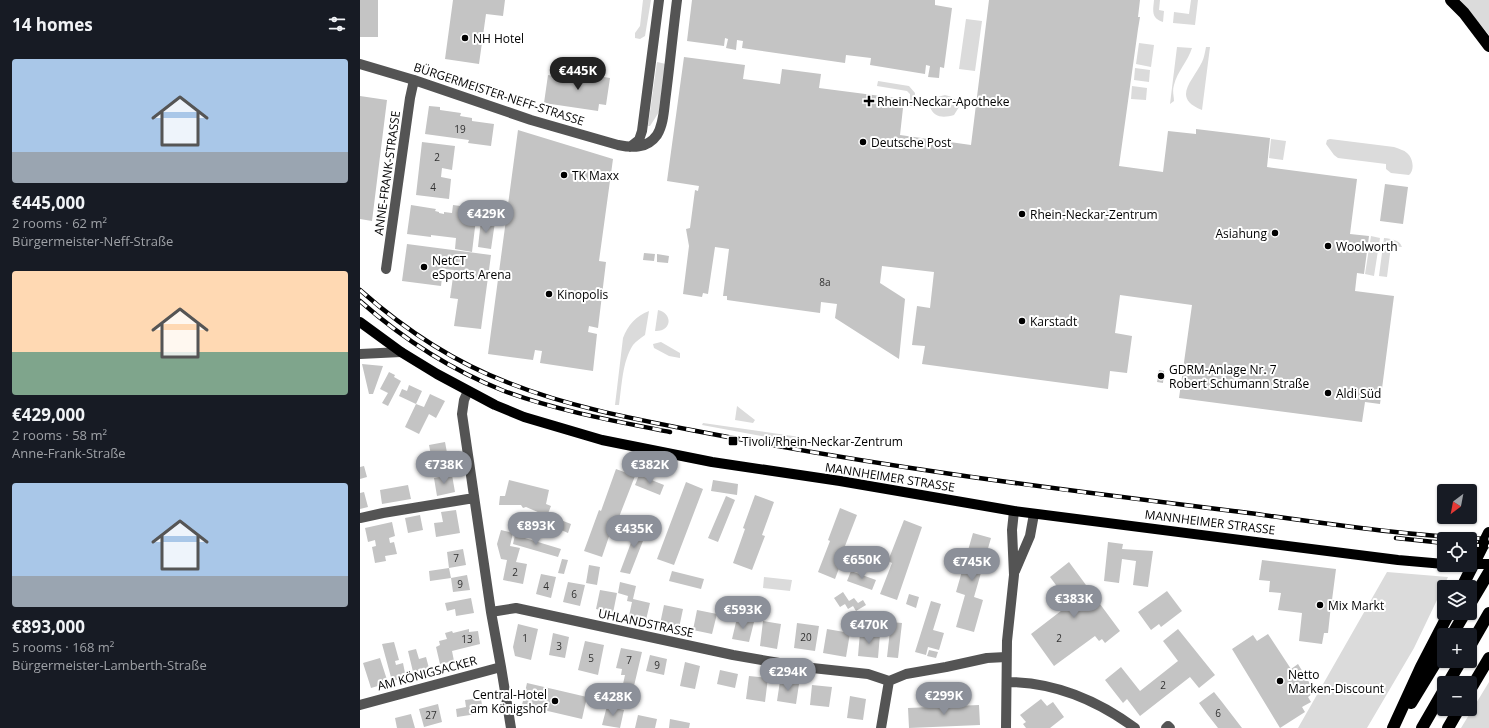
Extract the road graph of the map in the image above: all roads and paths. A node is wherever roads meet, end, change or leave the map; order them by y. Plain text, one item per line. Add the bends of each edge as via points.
1 (659, 0) edge
2 (677, 0) edge
3 (1451, 0) edge
4 (1489, 46) edge
5 (360, 64) edge
6 (414, 80) junction
7 (630, 148) junction
8 (386, 269) dead end
9 (360, 322) edge
10 (401, 352) junction
11 (360, 354) edge
12 (468, 391) junction
13 (474, 498) junction
14 (1014, 511) junction
15 (1034, 514) junction
16 (360, 518) edge
17 (1489, 533) edge
18 (1437, 563) edge
19 (1477, 564) edge
20 (1489, 564) edge
21 (1014, 575) junction
22 (1487, 576) edge
23 (1466, 580) edge
24 (1477, 592) edge
25 (491, 612) junction
26 (1489, 614) edge
27 (1445, 620) edge
28 (1477, 634) edge
29 (1006, 657) junction
30 (1489, 658) edge
31 (1437, 660) edge
32 (502, 667) junction
33 (1477, 678) edge
34 (889, 681) junction
35 (1007, 682) junction
36 (1437, 702) edge
37 (360, 705) edge
38 (1455, 716) edge
39 (511, 728) edge
40 (880, 728) edge
41 (1006, 728) edge
42 (1135, 728) edge
43 (1166, 728) edge
44 (1170, 728) edge
45 (1394, 728) edge
46 (1422, 728) edge
47 (1448, 728) edge

1 - 7 street via 642,131
2 - 7 street via 662,122 656,136 648,144
3 - 4 highway
5 - 6 street, BÜRGERMEISTER-NEFF-STRASSE
6 - 7 street, BÜRGERMEISTER-NEFF-STRASSE via 531,120
6 - 8 street, ANNE-FRANK-STRASSE
9 - 10 main road, MANNHEIMER STRASSE
10 - 11 street
10 - 12 main road, MANNHEIMER STRASSE
12 - 13 street via 462,414
12 - 14 main road, MANNHEIMER STRASSE via 524,418 631,446 712,462
13 - 16 street
13 - 25 street
14 - 15 main road, MANNHEIMER STRASSE
14 - 21 street
15 - 18 main road, MANNHEIMER STRASSE
15 - 21 street via 1030,536
17 - 23 highway
19 - 20 main road
21 - 29 street
22 - 24 highway
25 - 32 street
25 - 34 street, UHLANDSTRASSE via 516,608 733,655 803,667 868,674
26 - 28 highway
27 - 45 highway via 1420,668
29 - 34 street via 987,658 906,674
29 - 35 street
30 - 33 highway
31 - 45 highway
32 - 37 street, AM KÖNIGSACKER
32 - 39 street
34 - 40 street
35 - 41 street
35 - 42 street via 1031,683 1069,692 1115,713
36 - 46 highway
38 - 47 highway
43 - 44 street

